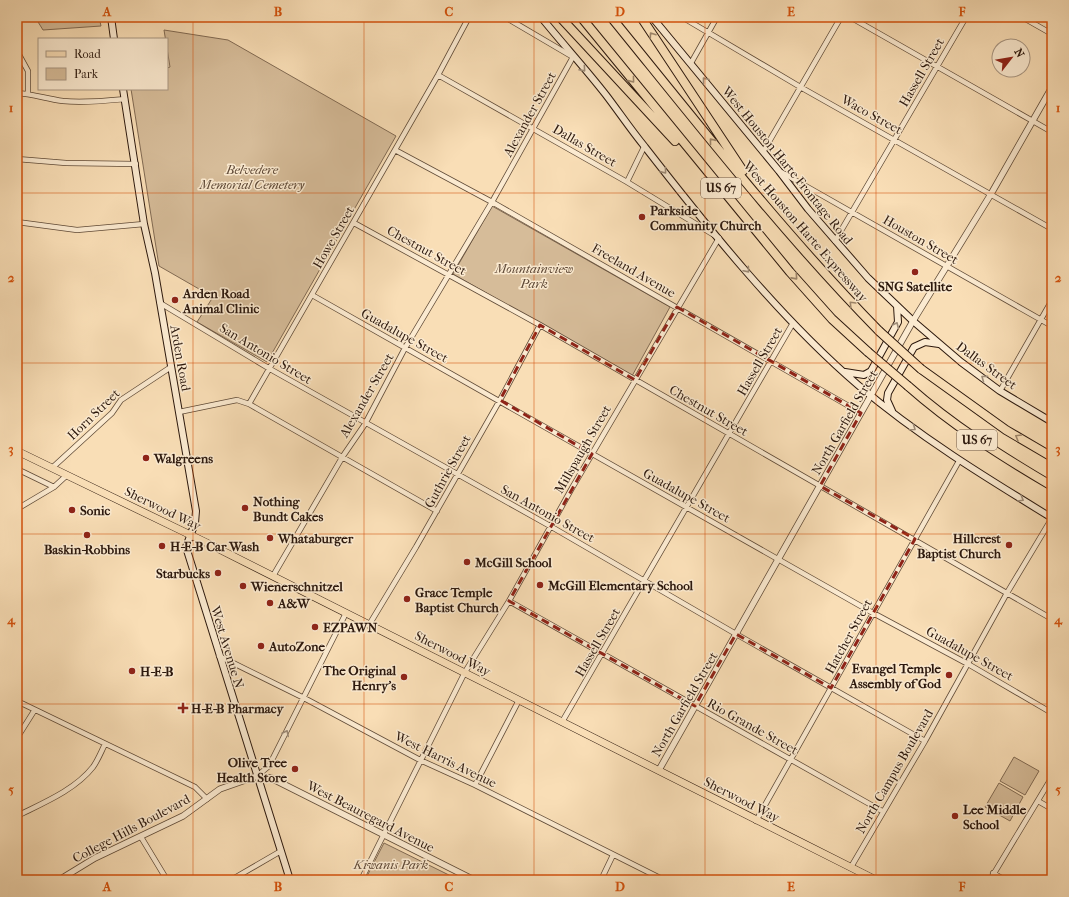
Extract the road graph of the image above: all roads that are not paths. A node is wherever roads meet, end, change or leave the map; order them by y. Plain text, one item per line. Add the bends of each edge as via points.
1 (111, 17) edge
2 (469, 17) edge
3 (505, 17) edge
4 (541, 17) edge
5 (560, 17) edge
6 (581, 17) edge
7 (611, 17) edge
8 (641, 17) edge
9 (652, 17) edge
10 (682, 17) edge
11 (717, 17) edge
12 (841, 17) edge
13 (850, 17) edge
14 (966, 17) edge
15 (1022, 17) edge
16 (708, 33) junction
17 (1052, 34) edge
18 (114, 38) edge
19 (17, 51) edge
20 (573, 56) junction
21 (691, 63) junction
22 (938, 66) junction
23 (438, 75) junction
24 (1052, 87) edge
25 (802, 88) junction
26 (123, 90) edge
27 (17, 93) edge
28 (28, 94) junction
29 (125, 99) junction
30 (1033, 122) junction
31 (534, 128) junction
32 (1052, 132) edge
33 (895, 139) junction
34 (644, 146) junction
35 (395, 150) junction
36 (763, 152) junction
37 (17, 159) edge
38 (136, 164) junction
39 (779, 171) junction
40 (627, 182) junction
41 (991, 194) junction
42 (492, 202) junction
43 (766, 207) junction
44 (738, 209) junction
45 (852, 211) junction
46 (17, 222) edge
47 (354, 223) junction
48 (144, 224) junction
49 (1052, 229) edge
50 (718, 238) junction
51 (835, 241) junction
52 (946, 265) junction
53 (449, 275) junction
54 (312, 294) junction
55 (1052, 300) edge
56 (160, 303) junction
57 (897, 306) junction
58 (677, 307) junction
59 (1041, 320) junction
60 (913, 321) junction
61 (793, 323) junction
62 (540, 325) junction
63 (1052, 326) edge
64 (941, 345) junction
65 (405, 348) junction
66 (771, 361) junction
67 (171, 367) junction
68 (270, 369) junction
69 (844, 371) junction
70 (635, 380) junction
71 (1000, 390) junction
72 (871, 395) junction
73 (500, 400) junction
74 (249, 404) junction
75 (179, 412) junction
76 (861, 412) junction
77 (895, 416) junction
78 (1052, 422) edge
79 (365, 424) junction
80 (730, 434) junction
81 (17, 451) edge
82 (592, 454) junction
83 (343, 456) junction
84 (1052, 457) edge
85 (959, 461) junction
86 (52, 468) junction
87 (17, 469) edge
88 (457, 474) junction
89 (67, 475) junction
90 (820, 486) junction
91 (1052, 486) edge
92 (54, 487) junction
93 (688, 508) junction
94 (17, 509) edge
95 (437, 511) junction
96 (1052, 518) edge
97 (550, 526) junction
98 (190, 535) junction
99 (915, 540) junction
100 (779, 558) junction
101 (273, 576) junction
102 (645, 581) junction
103 (1007, 593) junction
104 (509, 601) junction
105 (346, 613) junction
106 (873, 613) junction
107 (1052, 619) edge
108 (369, 625) junction
109 (736, 634) junction
110 (602, 654) junction
111 (219, 656) junction
112 (968, 664) junction
113 (465, 672) junction
114 (831, 688) junction
115 (304, 698) junction
116 (519, 700) junction
117 (17, 701) edge
118 (695, 706) junction
119 (34, 711) junction
120 (1052, 713) edge
121 (562, 722) junction
122 (17, 738) edge
123 (925, 741) junction
124 (105, 744) junction
125 (792, 758) junction
126 (420, 760) junction
127 (659, 770) junction
128 (256, 776) junction
129 (1052, 777) edge
130 (475, 785) junction
131 (207, 799) junction
132 (1038, 801) junction
133 (1052, 809) edge
134 (882, 811) junction
135 (17, 816) edge
136 (756, 821) junction
137 (384, 834) junction
138 (140, 837) junction
139 (281, 851) junction
140 (613, 855) junction
141 (851, 868) junction
142 (994, 873) junction
143 (59, 880) edge
144 (167, 880) edge
145 (231, 880) edge
146 (290, 880) edge
147 (361, 880) edge
148 (474, 880) edge
149 (601, 880) edge
150 (664, 880) edge
151 (876, 880) edge
152 (990, 880) edge
153 (1005, 880) edge

1 - 18 main road
2 - 23 street, Howe Street
3 - 20 street
4 - 20 main road
5 - 44 highway
6 -> 44 highway, US 67
43 -> 7 highway, West Houston Harte Expressway / US 67
43 -> 8 highway
9 - 21 main road, West Houston Harte Frontage Road
10 - 16 street, Waco Street
11 - 16 street
12 - 25 street
13 - 22 street
14 - 22 street, Hassell Street
15 - 17 street
16 - 21 street
16 - 25 street, Waco Street
19 - 28 street via 28,71
20 - 31 street, Alexander Street
20 -> 34 main road via 606,94
36 -> 21 main road, West Houston Harte Frontage Road
22 - 30 street
22 - 33 street, Hassell Street
23 - 31 street, Dallas Street
23 - 35 street, Howe Street
24 - 30 street, North Garfield Street
25 - 33 street, Waco Street
25 - 36 street via 779,121
26 - 29 main road, Arden Road
27 - 28 street
28 - 29 street via 61,101 90,103
29 - 38 main road, Arden Road
30 - 32 street
30 - 41 street, North Garfield Street
31 - 40 street, Dallas Street
31 - 42 street, Alexander Street
33 - 41 street, Waco Street
33 - 45 street, Hassell Street
34 - 40 street
34 -> 50 main road
35 - 42 street, Freeland Avenue
35 - 47 street, Howe Street
36 - 39 main road, West Houston Harte Frontage Road
37 - 38 street
38 - 48 main road, Arden Road
39 - 45 street, Houston Street
39 - 51 main road, West Houston Harte Frontage Road
40 - 50 street, Dallas Street
41 - 49 street, Waco Street
41 - 52 street, North Garfield Street
42 - 53 street, Alexander Street
42 - 58 street, Freeland Avenue
84 -> 43 highway, West Houston Harte Expressway / US 67, bridge via 1006,430 921,368 879,332 829,280
44 -> 91 highway, US 67, bridge via 827,313 868,352 937,412 990,450
45 - 51 street, Hassell Street
45 - 52 street, Houston Street
46 - 48 street via 76,230
47 - 53 street, Chestnut Street
47 - 54 street, Howe Street
48 - 56 main road, Arden Road
50 - 58 street, Millspaugh Street
50 -> 61 main road
51 - 57 main road, West Houston Harte Frontage Road
52 - 59 street, Houston Street
52 - 60 street, North Garfield Street
53 - 62 street, Chestnut Street
53 - 65 street, Alexander Street
54 - 65 street, Guadalupe Street
54 - 68 street, Howe Street
55 - 59 street
56 - 67 main road, Arden Road
56 - 68 street, San Antonio Street
57 - 60 main road, West Houston Harte Frontage Road
69 -> 57 main road via 864,375 871,370 898,322
58 - 66 street, Freeland Avenue
58 - 70 street, Millspaugh Street
59 - 63 street, Houston Street
59 - 71 street
60 - 64 main road, Dallas Street
60 - 72 street, North Garfield Street
61 - 66 street, Hassell Street
61 - 69 main road
62 - 70 street, Chestnut Street
62 - 73 street, Guthrie Street
71 -> 64 main road, Dallas Street
64 - 77 main road via 924,342 914,347 888,393 887,400
65 - 73 street, Guadalupe Street
65 - 79 street, Alexander Street
66 - 76 street, Freeland Avenue
66 - 80 street, Hassell Street
67 - 75 main road, Arden Road
67 - 86 street, Horn Street via 120,400 112,413
68 - 74 street, Howe Street
68 - 79 street, San Antonio Street
69 - 72 main road
70 - 80 street, Chestnut Street
70 - 82 street, Millspaugh Street
71 - 78 main road, Dallas Street
72 - 76 street, North Garfield Street
72 - 77 main road
73 - 82 street, Guadalupe Street
73 - 88 street, Guthrie Street
74 - 75 street via 237,400
74 - 83 street
75 - 98 main road, Arden Road via 196,511
76 - 90 street, North Garfield Street
77 -> 85 main road
79 - 83 street, Alexander Street
79 - 88 street, San Antonio Street
80 - 90 street, Chestnut Street
80 - 93 street, Hassell Street
81 - 86 main road, Sherwood Way
82 - 93 street, Guadalupe Street
82 - 97 street, Millspaugh Street
83 - 95 street
83 - 101 street, Alexander Street
85 -> 96 main road
85 - 99 street, Hatcher Street
86 - 89 main road, Sherwood Way
87 - 92 street
88 - 95 street, Guthrie Street
88 - 97 street, San Antonio Street
89 - 92 street
89 - 98 main road, Sherwood Way
90 - 99 street, Chestnut Street
90 - 100 street, North Garfield Street
92 - 94 street
93 - 100 street, Guadalupe Street
93 - 102 street, Hassell Street
95 - 108 street, Guthrie Street
96 - 103 street, North Campus Boulevard
97 - 102 street, San Antonio Street
97 - 104 street, Millspaugh Street
98 - 101 main road, Sherwood Way
98 - 111 main road, West Avenue N via 186,547
99 - 103 street, Chestnut Street
99 - 106 street, Hatcher Street
100 - 106 street, Guadalupe Street
100 - 109 street, North Garfield Street
101 - 105 main road, Sherwood Way
102 - 109 street, San Antonio Street
102 - 110 street, Hassell Street
103 - 107 street, Chestnut Street
103 - 112 street, North Campus Boulevard
104 - 110 street, Rio Grande Street
104 - 113 street, Millspaugh Street
105 - 108 main road, Sherwood Way
105 - 115 street
106 - 112 street, Guadalupe Street
106 - 114 street, Hatcher Street
108 - 113 main road, Sherwood Way
109 - 114 street, San Antonio Street
109 - 118 street, North Garfield Street
110 - 118 street, Rio Grande Street
110 - 121 street, Hassell Street
111 - 115 street, West Harris Avenue
111 - 128 main road, West Avenue N
112 - 120 street, Guadalupe Street
112 - 123 street, North Campus Boulevard
113 - 116 main road, Sherwood Way
113 - 126 street, Millspaugh Street
114 - 123 street, San Antonio Street
114 - 125 street, Hatcher Street
115 - 126 street, West Harris Avenue
128 -> 115 street via 269,766
116 - 121 main road, Sherwood Way
116 - 130 street
117 - 119 street
118 - 125 street, Rio Grande Street
118 - 127 street, North Garfield Street
119 - 122 street
119 - 124 street
121 - 127 main road, Sherwood Way
123 - 134 street, North Campus Boulevard
124 - 131 street via 196,788
124 - 135 street via 93,767 77,781 57,796
125 - 134 street, Rio Grande Street
125 - 136 street, Hatcher Street
126 - 130 street, West Harris Avenue
126 - 137 street, Millspaugh Street
127 - 136 main road, Sherwood Way
128 - 131 street, College Hills Boulevard via 220,789
128 - 137 street, West Beauregard Avenue via 271,778
128 - 139 main road, West Avenue N
129 - 132 street
130 - 140 street, West Harris Avenue
131 - 138 street, College Hills Boulevard via 183,816
132 - 133 street
132 - 142 street
134 - 141 street, North Campus Boulevard
136 - 141 main road, Sherwood Way
137 - 147 street, Millspaugh Street
137 - 148 street, West Beauregard Avenue
138 - 143 street, College Hills Boulevard via 90,860
138 - 144 street
139 - 145 street
139 - 146 main road, West Avenue N
140 - 149 street
140 - 150 street, West Harris Avenue
141 - 151 main road, Sherwood Way
142 - 152 street
142 - 153 street

